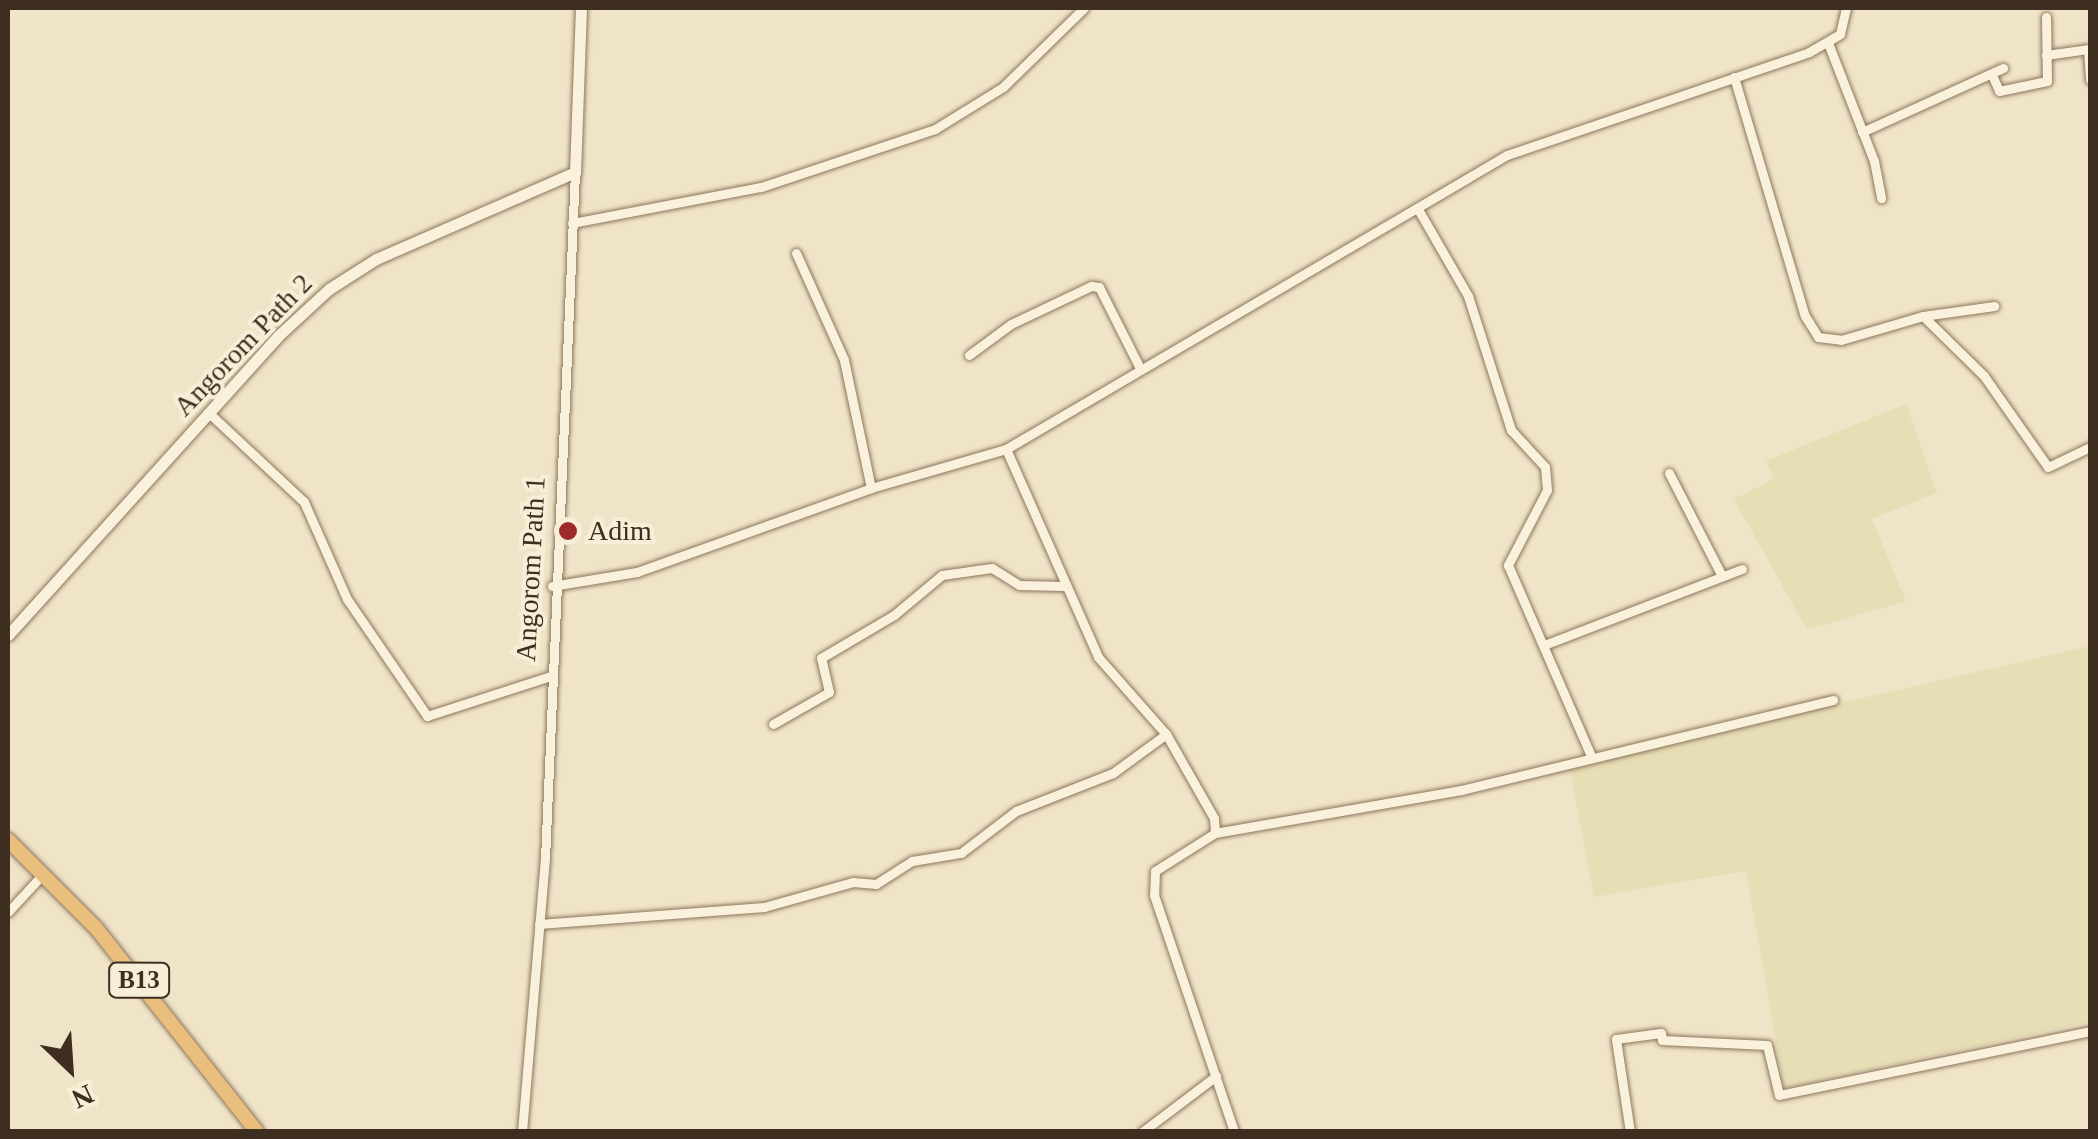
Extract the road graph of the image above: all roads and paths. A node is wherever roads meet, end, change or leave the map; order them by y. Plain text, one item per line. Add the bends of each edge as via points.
1 (580, 8) edge
2 (1084, 8) edge
3 (1846, 8) edge
4 (2046, 17) dead end
5 (1828, 43) junction
6 (2046, 55) junction
7 (2003, 68) dead end
8 (1992, 75) junction
9 (1734, 78) junction
10 (2090, 80) edge
11 (1862, 132) junction
12 (575, 172) junction
13 (1881, 198) dead end
14 (1418, 211) junction
15 (572, 223) junction
16 (796, 254) dead end
17 (1994, 306) dead end
18 (1923, 316) junction
19 (969, 355) dead end
20 (1140, 368) junction
21 (210, 414) junction
22 (2090, 447) edge
23 (1006, 449) junction
24 (1669, 473) dead end
25 (872, 488) junction
26 (1742, 569) dead end
27 (1722, 576) junction
28 (552, 586) junction
29 (1064, 586) junction
30 (8, 635) edge
31 (1544, 646) junction
32 (551, 676) junction
33 (1833, 700) dead end
34 (773, 724) dead end
35 (1166, 734) junction
36 (1590, 754) junction
37 (1215, 833) junction
38 (8, 840) edge
39 (43, 874) junction
40 (8, 912) edge
41 (539, 924) junction
42 (2090, 1030) edge
43 (1216, 1076) junction
44 (257, 1132) edge
45 (522, 1132) edge
46 (1142, 1132) edge
47 (1234, 1132) edge
48 (1630, 1132) edge

1 - 12 street, Angorom Path 1
2 - 15 street via 1003,87 935,129 761,187
3 - 5 street via 1846,26
4 - 6 street
5 - 9 street
5 - 11 street
6 - 8 street via 2041,87 1999,91
6 - 10 street via 2088,50
7 - 8 street
8 - 11 street
9 - 14 street via 1507,155
9 - 18 street via 1818,337 1842,340
11 - 13 street
12 - 15 street, Angorom Path 1
12 - 21 street, Angorom Path 2 via 349,276 278,336
14 - 20 street
14 - 31 street via 1468,296 1511,430 1545,468 1547,490 1508,565
15 - 28 street, Angorom Path 1
16 - 25 street via 844,360
17 - 18 street
18 - 22 street via 1984,376 2048,467
19 - 20 street via 1011,324 1091,286 1098,287
20 - 23 street
21 - 30 street, Angorom Path 2
21 - 32 street via 297,492 346,599 427,716
23 - 25 street
23 - 29 street
24 - 27 street
25 - 28 street via 637,572
26 - 27 street
27 - 31 street
28 - 32 street, Angorom Path 1
29 - 34 street via 1019,585 992,568 942,575 894,615 821,658 829,692
29 - 35 street via 1098,657
31 - 36 street
32 - 41 street, Angorom Path 1
33 - 36 street
35 - 37 street via 1214,818
35 - 41 street via 1113,773 1016,810 960,852 912,862 876,884 853,882 764,906
36 - 37 street via 1461,790
37 - 43 street via 1155,871 1154,895
38 - 39 highway, B13
39 - 40 street
39 - 44 highway, B13 via 106,940
41 - 45 street, Angorom Path 1
42 - 48 street via 1779,1095 1767,1045 1662,1040 1661,1033 1616,1039
43 - 46 street
43 - 47 street

